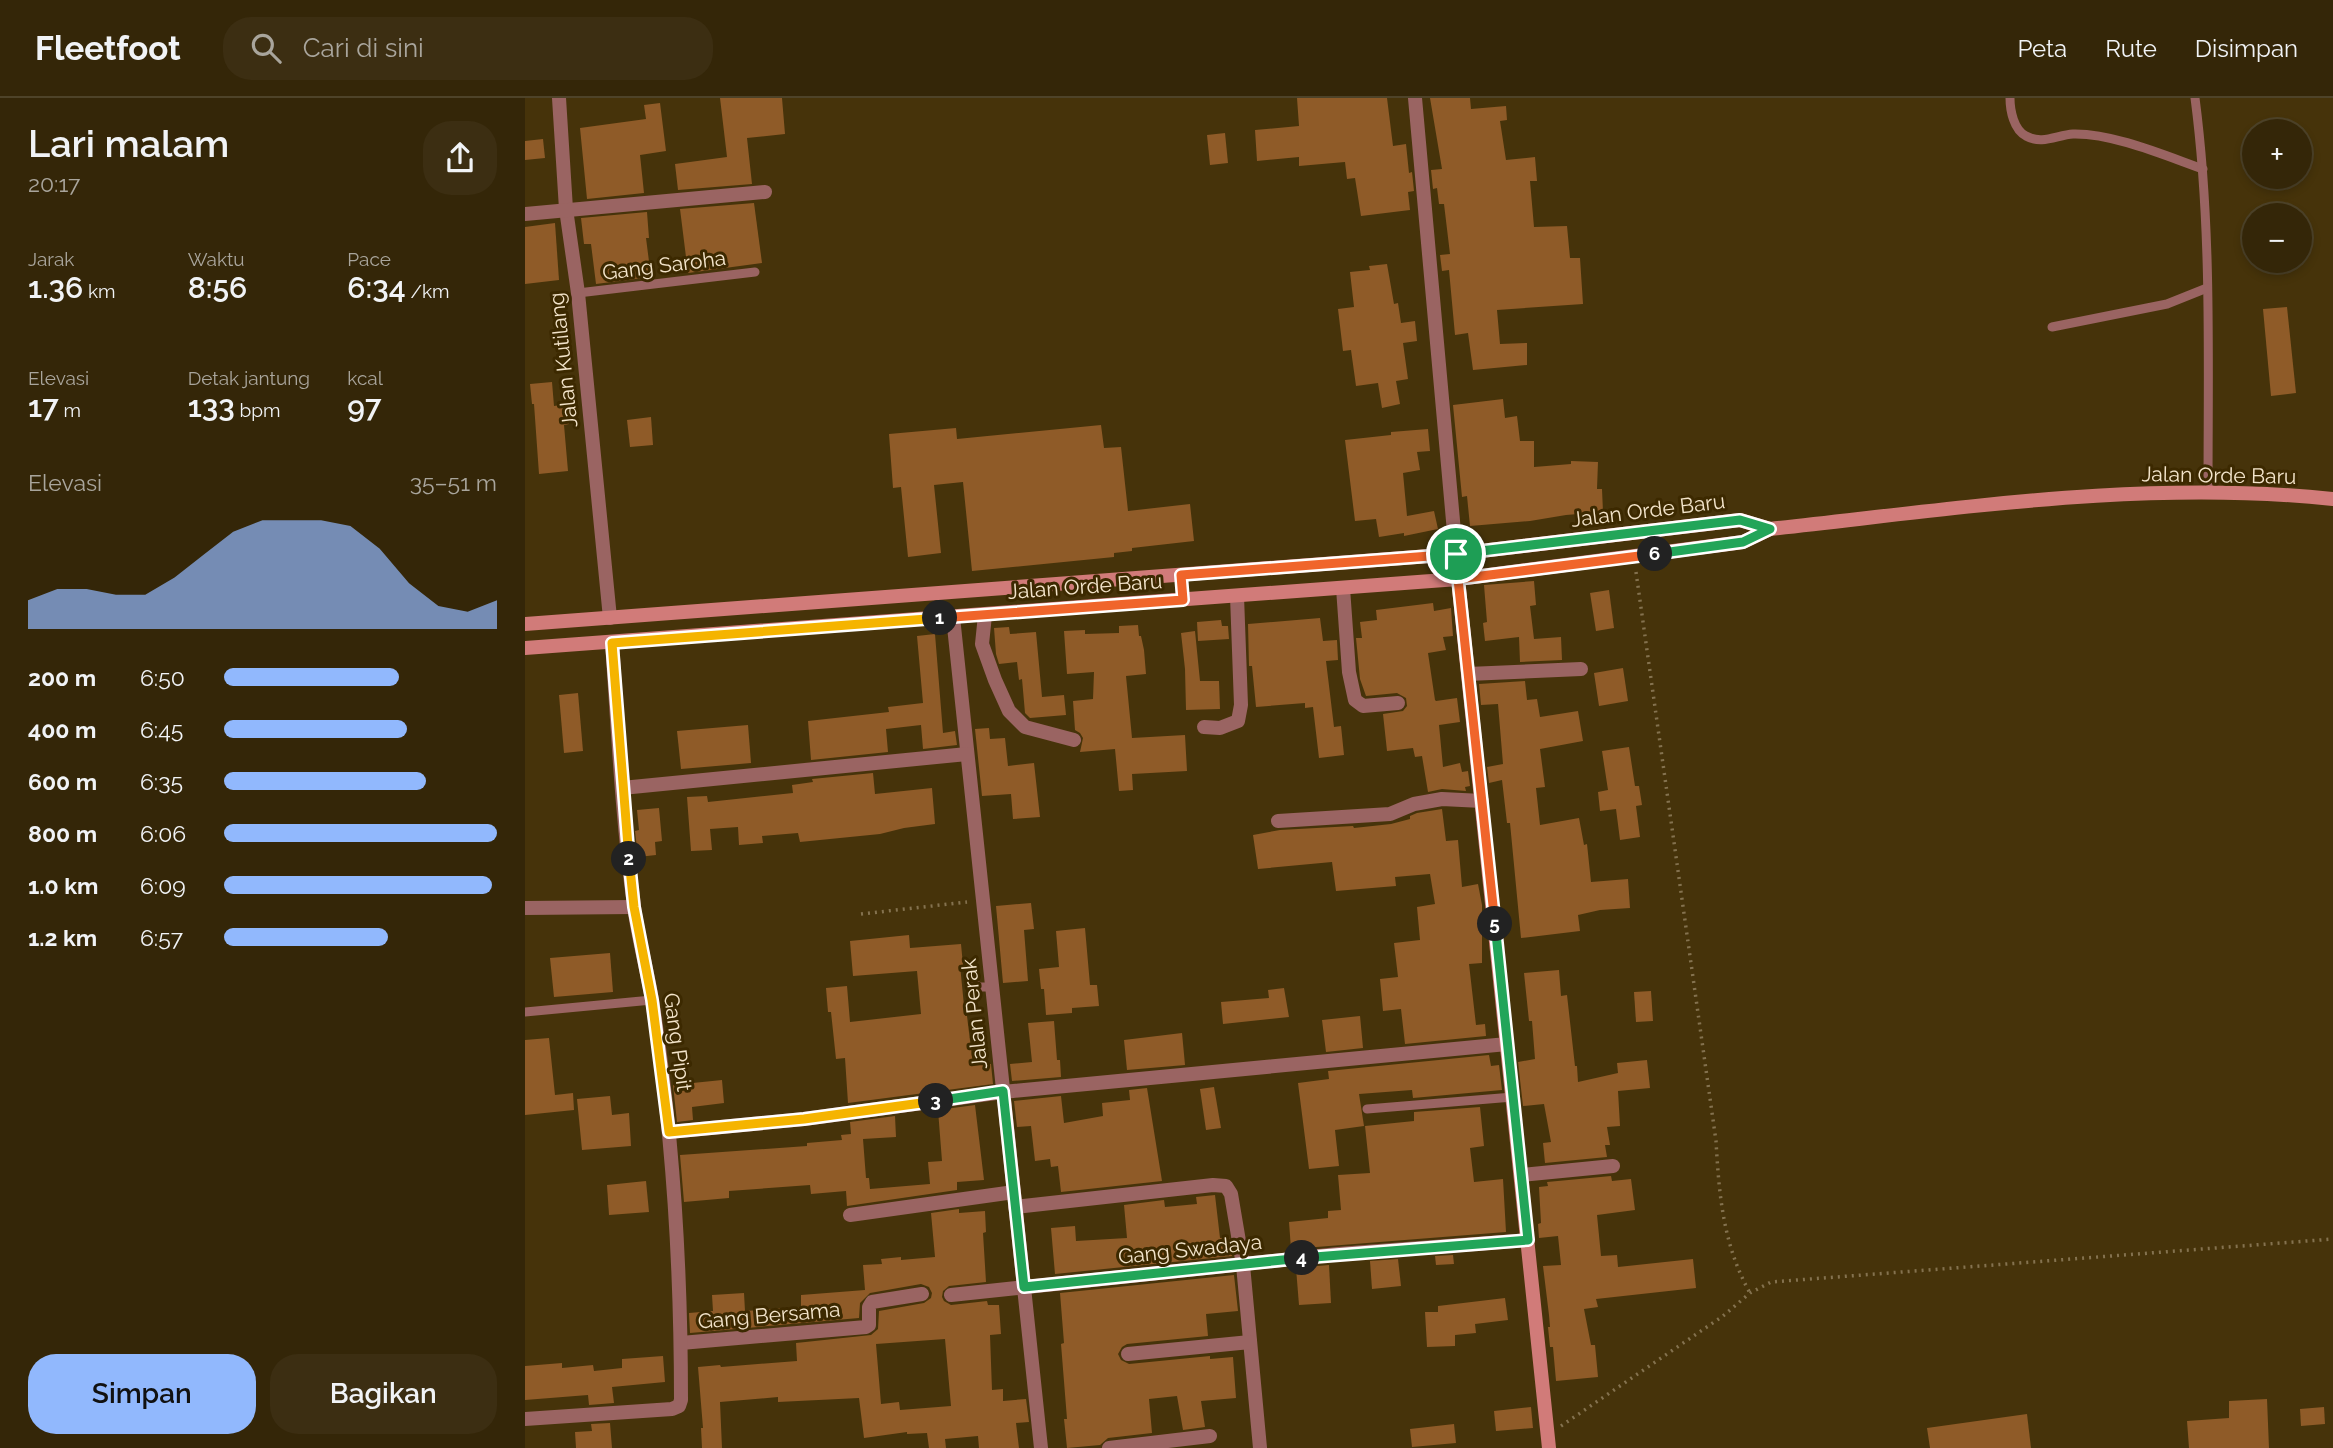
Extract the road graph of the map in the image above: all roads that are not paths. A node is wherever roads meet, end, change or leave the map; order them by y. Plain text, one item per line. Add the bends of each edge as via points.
1 (559, 98) edge
2 (1415, 98) edge
3 (2010, 98) edge
4 (2195, 98) edge
5 (2203, 169) junction
6 (765, 192) dead end
7 (566, 209) junction
8 (525, 214) edge
9 (755, 272) dead end
10 (2207, 288) junction
11 (577, 293) junction
12 (2052, 327) dead end
13 (2208, 493) junction
14 (2333, 499) edge
15 (1770, 529) junction
16 (1456, 554) junction
17 (1181, 575) junction
18 (1458, 579) junction
19 (1343, 588) junction
20 (1237, 596) junction
21 (1183, 600) junction
22 (985, 615) junction
23 (953, 617) junction
24 (610, 618) junction
25 (525, 624) edge
26 (612, 643) junction
27 (525, 648) edge
28 (1581, 669) dead end
29 (1468, 674) junction
30 (1398, 703) dead end
31 (1204, 727) dead end
32 (1074, 740) dead end
33 (967, 754) junction
34 (622, 788) junction
35 (1482, 801) junction
36 (1278, 821) dead end
37 (634, 907) junction
38 (525, 908) edge
39 (970, 982) dead end
40 (993, 987) junction
41 (652, 1000) junction
42 (525, 1012) edge
43 (1507, 1044) junction
44 (1003, 1091) junction
45 (1513, 1097) junction
46 (1367, 1109) dead end
47 (669, 1132) junction
48 (1613, 1166) dead end
49 (1521, 1175) junction
50 (1015, 1200) junction
51 (851, 1215) dead end
52 (1528, 1240) junction
53 (1243, 1265) junction
54 (1024, 1287) junction
55 (922, 1294) dead end
56 (951, 1295) dead end
57 (1250, 1342) junction
58 (681, 1343) junction
59 (1128, 1354) dead end
60 (525, 1419) edge
61 (1210, 1436) dead end
62 (1549, 1441) edge
63 (1041, 1448) edge
64 (1109, 1448) edge
65 (1260, 1448) edge

1 - 7 street, Jalan Kutilang
2 - 16 street
3 - 5 lane via 2015,124 2025,136 2044,141 2072,134 2103,136
4 - 5 lane
5 - 10 lane
6 - 7 street
7 - 8 street
7 - 11 street, Jalan Kutilang
9 - 11 lane, Gang Saroha
10 - 12 lane via 2167,304
10 - 13 lane
11 - 24 street, Jalan Kutilang
13 - 14 main road, Jalan Orde Baru
13 - 15 main road, Jalan Orde Baru via 2044,498
15 - 16 main road, Jalan Orde Baru via 1740,520
15 - 18 main road, Jalan Orde Baru via 1743,542
16 - 17 main road, Jalan Orde Baru
17 - 21 main road
17 - 24 main road, Jalan Orde Baru
18 - 19 main road, Jalan Orde Baru
18 - 29 main road
19 - 20 main road, Jalan Orde Baru
19 - 30 street via 1355,700 1363,706
20 - 21 main road, Jalan Orde Baru
20 - 31 street via 1238,721 1220,728
21 - 22 main road, Jalan Orde Baru
22 - 23 main road, Jalan Orde Baru
22 - 32 street via 982,644 1009,711 1025,727
23 - 26 main road, Jalan Orde Baru
23 - 33 street, Jalan Perak
24 - 25 main road, Jalan Orde Baru
26 - 27 main road, Jalan Orde Baru
26 - 34 street, Gang Pipit
28 - 29 street
29 - 35 main road
33 - 34 street
33 - 40 street, Jalan Perak
34 - 37 street, Gang Pipit
35 - 36 street via 1441,799 1390,814
35 - 43 main road
37 - 38 street
37 - 41 street, Gang Pipit
39 - 40 lane
40 - 44 street, Jalan Perak
41 - 42 lane
41 - 47 street, Gang Pipit
43 - 44 street
43 - 45 main road
44 - 47 street via 804,1119
44 - 50 street, Jalan Perak
45 - 46 lane
45 - 49 main road
47 - 58 street, Gang Pipit
48 - 49 street
49 - 52 main road
50 - 51 street
50 - 53 street via 1226,1186
50 - 54 street, Jalan Perak
52 - 53 street, Gang Swadaya
52 - 62 main road
53 - 54 street, Gang Swadaya
53 - 57 street
54 - 56 street, Gang Swadaya
54 - 63 street, Jalan Perak
55 - 58 street, Gang Bersama via 872,1302 866,1327
57 - 59 street
57 - 65 street
58 - 60 street, Gang Pipit via 679,1406
61 - 64 street

